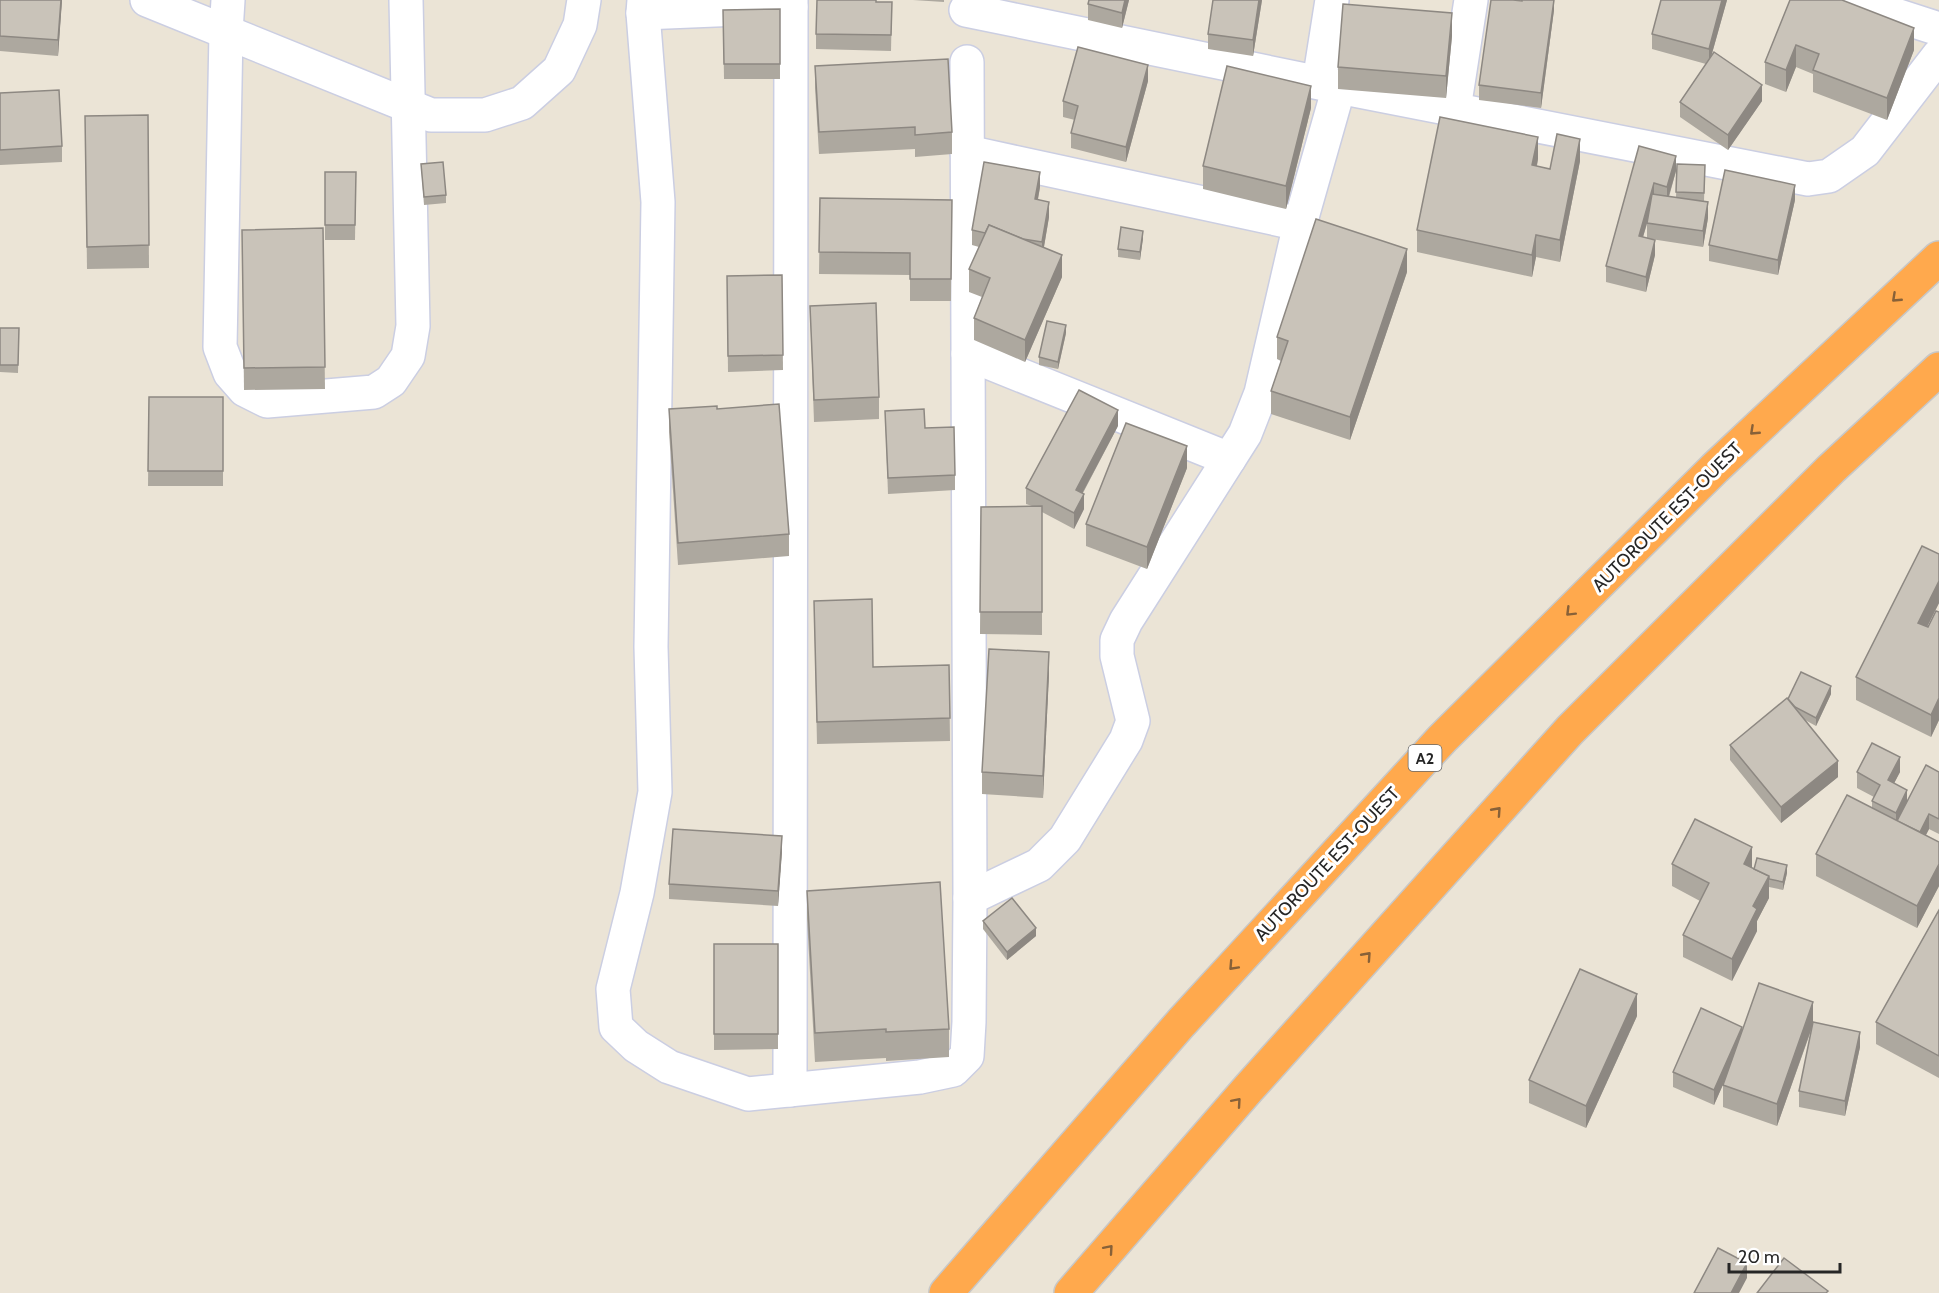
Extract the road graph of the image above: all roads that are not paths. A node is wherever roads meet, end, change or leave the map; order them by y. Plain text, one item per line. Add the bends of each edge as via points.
1 (147, 0) edge
2 (406, 0) edge
3 (584, 0) edge
4 (1332, 0) edge
5 (1471, 0) edge
6 (1849, 0) edge
7 (791, 4) edge
8 (966, 5) edge
9 (644, 7) edge
10 (227, 16) edge
11 (1939, 29) edge
12 (1939, 55) edge
13 (1329, 85) junction
14 (407, 105) junction
15 (1454, 109) junction
16 (967, 152) junction
17 (1300, 224) junction
18 (1939, 258) edge
19 (968, 354) junction
20 (1939, 369) edge
21 (1229, 459) junction
22 (970, 898) junction
23 (790, 1090) junction
24 (946, 1293) edge
25 (1071, 1293) edge

1 - 10 street
2 - 14 street
3 - 14 street via 580,26 559,70 522,103 485,115 431,115
4 - 13 street
5 - 15 street
6 - 11 street
7 - 9 street
7 - 23 street via 803,67
8 - 13 street
8 - 16 street via 955,62
9 - 23 street via 658,202 651,647 655,792 637,893 613,989 616,1027 636,1046 669,1067 748,1094
10 - 14 street
10 - 14 street via 220,347 230,373 245,390 267,401 374,392 391,381 408,356 413,326
12 - 15 street via 1866,151 1829,176 1808,179
13 - 15 street
13 - 17 street
16 - 17 street
16 - 19 street
17 - 21 street via 1261,393 1245,434
18 -> 24 highway, AUTOROUTE EST-OUEST / A2 via 1715,468 1442,739 1180,1023
19 - 21 street
19 - 22 street
25 -> 20 highway via 1570,730 1831,469
21 - 22 street via 1117,640 1117,656 1133,721 1126,740 1065,839 1039,865
22 - 23 street via 967,1056 953,1070 920,1077

